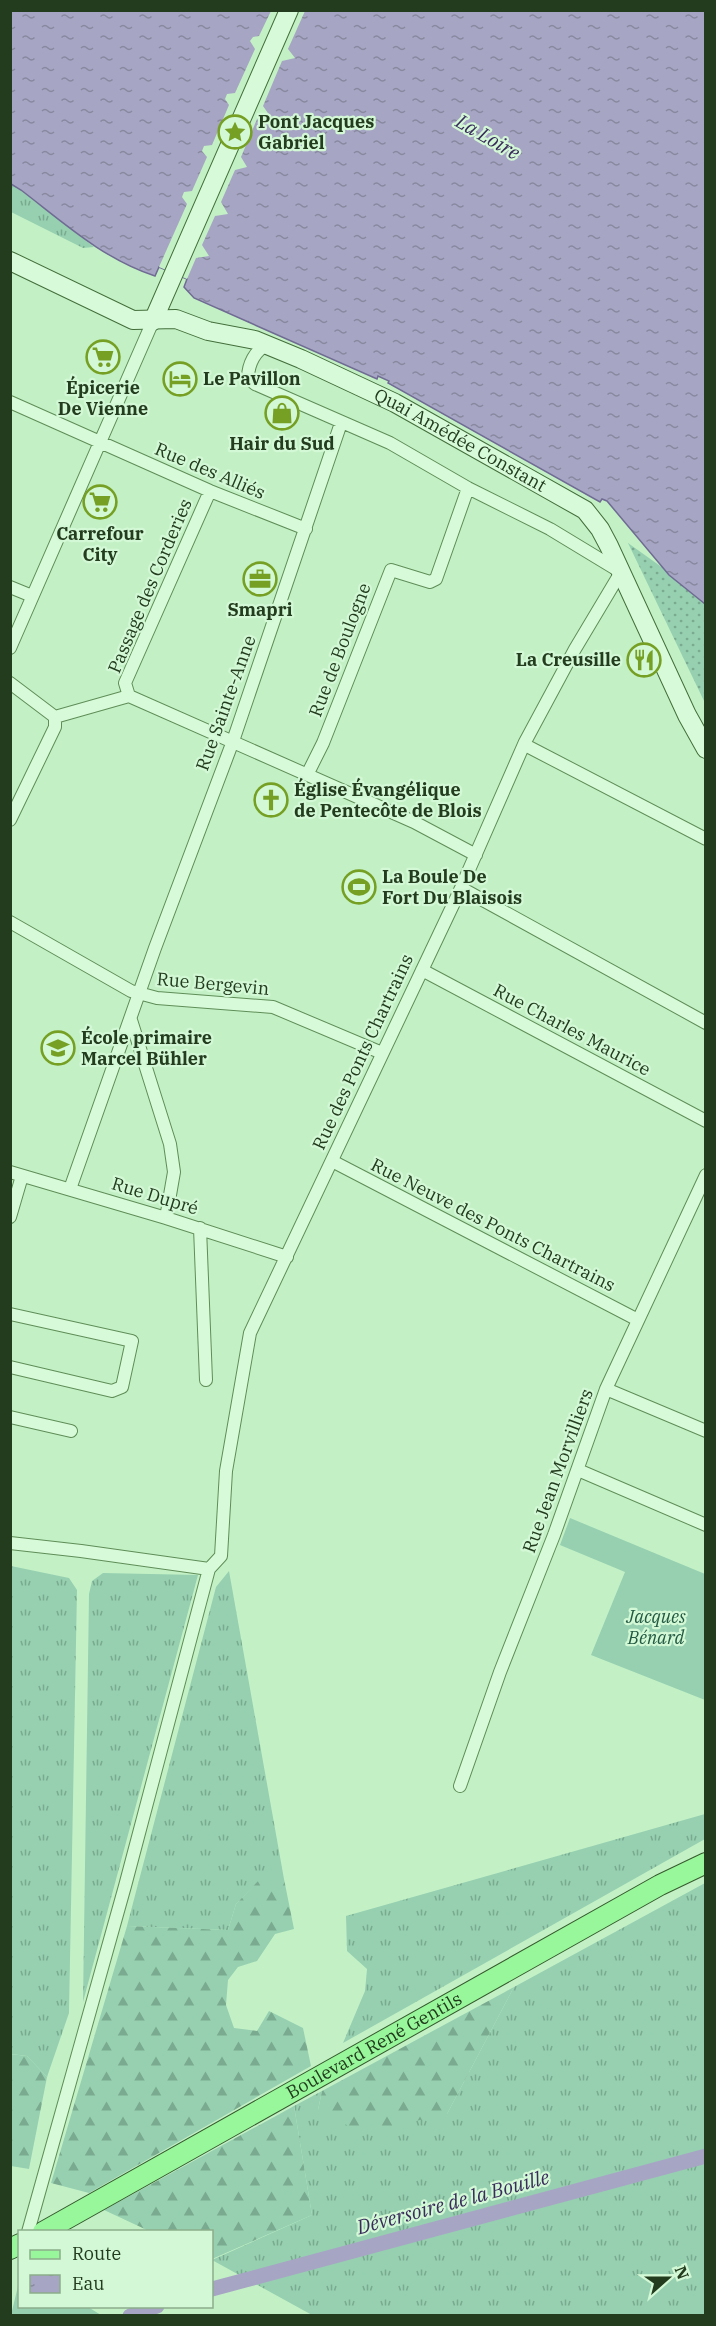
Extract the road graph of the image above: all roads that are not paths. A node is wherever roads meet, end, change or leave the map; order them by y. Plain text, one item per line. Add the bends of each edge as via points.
1 (289, 10) edge
2 (10, 261) edge
3 (153, 321) junction
4 (268, 345) junction
5 (10, 402) edge
6 (341, 423) junction
7 (100, 444) junction
8 (468, 488) junction
9 (210, 491) junction
10 (306, 529) junction
11 (621, 572) junction
12 (10, 587) edge
13 (32, 596) junction
14 (10, 648) edge
15 (10, 683) edge
16 (129, 696) junction
17 (55, 717) junction
18 (233, 741) junction
19 (525, 745) junction
20 (705, 749) edge
21 (307, 775) junction
22 (10, 820) edge
23 (705, 839) edge
24 (476, 855) junction
25 (461, 888) junction
26 (10, 922) edge
27 (422, 970) junction
28 (140, 994) junction
29 (131, 1020) junction
30 (705, 1023) edge
31 (382, 1053) junction
32 (705, 1121) edge
33 (332, 1161) junction
34 (16, 1174) edge
35 (705, 1175) edge
36 (70, 1189) junction
37 (10, 1217) edge
38 (166, 1218) junction
39 (200, 1228) junction
40 (287, 1257) junction
41 (10, 1314) edge
42 (638, 1320) junction
43 (10, 1367) edge
44 (206, 1380) dead end
45 (606, 1389) junction
46 (10, 1417) edge
47 (71, 1431) dead end
48 (705, 1431) edge
49 (578, 1470) junction
50 (705, 1525) edge
51 (10, 1544) edge
52 (209, 1569) junction
53 (460, 1786) dead end
54 (705, 1863) edge
55 (29, 2230) edge
56 (47, 2230) edge

1 - 3 main road
2 - 3 main road, Quai Amédée Constant via 115,314 133,321
3 - 4 main road, Quai Amédée Constant via 176,319
3 - 7 street
4 - 6 street via 257,352 248,378
4 - 11 main road, Quai Amédée Constant via 395,403 585,510 600,529
5 - 7 street, Rue des Alliés
6 - 8 street via 390,443
6 - 10 street, Rue Sainte-Anne
7 - 9 street, Rue des Alliés
7 - 13 street
8 - 11 street via 549,529
8 - 21 street, Rue de Boulogne via 436,579 430,582 391,570 328,733
9 - 10 street, Rue des Alliés
9 - 16 street, Passage des Corderies via 125,683
10 - 18 street, Rue Sainte-Anne
11 - 19 street, Rue des Ponts Chartrains via 574,649
11 - 20 main road, Quai Amédée Constant
12 - 13 street
13 - 14 street
15 - 17 street
16 - 17 street
16 - 18 street
17 - 22 street via 55,727
18 - 21 street
18 - 28 street, Rue Sainte-Anne
19 - 23 street
19 - 24 street, Rue des Ponts Chartrains
21 - 24 street via 414,822
24 - 25 street, Rue des Ponts Chartrains
25 - 27 street, Rue des Ponts Chartrains
25 - 30 street
26 - 28 street, Rue Bergevin
27 - 31 street, Rue des Ponts Chartrains
27 - 32 street, Rue Charles Maurice
28 - 29 street, Rue Sainte-Anne
28 - 31 street, Rue Bergevin via 273,1007
29 - 36 street, Rue Sainte-Anne
29 - 38 street via 170,1144 174,1172
31 - 33 street, Rue des Ponts Chartrains
33 - 40 street, Rue des Ponts Chartrains
33 - 42 street, Rue Neuve des Ponts Chartrains
34 - 36 street, Rue Dupré
34 - 37 street
35 - 42 street, Rue Jean Morvilliers
36 - 38 street, Rue Dupré
38 - 39 street, Rue Dupré
39 - 40 street, Rue Dupré
39 - 44 street
40 - 52 street, Rue des Ponts Chartrains via 250,1333 226,1471 221,1556
41 - 43 street via 132,1341 122,1387 112,1392
42 - 45 street, Rue Jean Morvilliers
45 - 48 street
45 - 49 street, Rue Jean Morvilliers
46 - 47 street
49 - 50 street
49 - 53 street, Rue Jean Morvilliers
51 - 52 street
52 - 55 street, Rue des Ponts Chartrains
54 - 56 main road, Boulevard René Gentils

